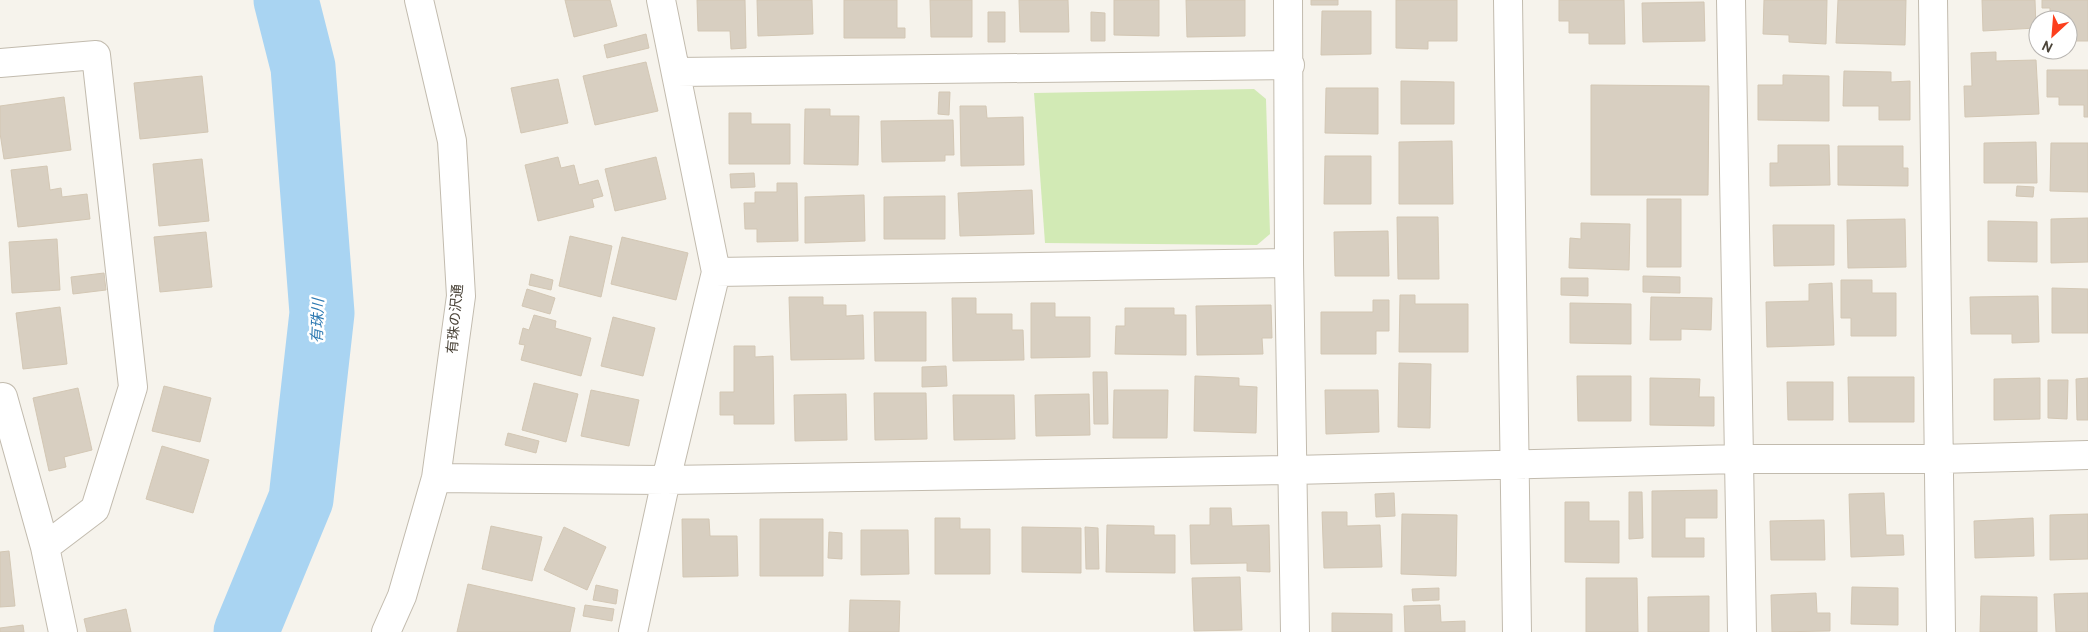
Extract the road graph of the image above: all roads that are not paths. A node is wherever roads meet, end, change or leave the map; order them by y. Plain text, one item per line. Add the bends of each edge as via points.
1 (419, 0) edge
2 (661, 0) edge
3 (1288, 0) edge
4 (1508, 0) edge
5 (1731, 0) edge
6 (1933, 0) edge
7 (0, 63) edge
8 (1290, 65) junction
9 (677, 72) junction
10 (1289, 263) junction
11 (716, 272) junction
12 (0, 398) edge
13 (2088, 455) edge
14 (1739, 459) junction
15 (1938, 459) junction
16 (1514, 465) junction
17 (1293, 470) junction
18 (436, 478) junction
19 (666, 480) junction
20 (45, 547) junction
21 (63, 632) edge
22 (386, 632) edge
23 (633, 632) edge
24 (1295, 632) edge
25 (1517, 632) edge
26 (1742, 632) edge
27 (1941, 632) edge

1 - 18 street, 有珠の沢通 via 452,141 461,296
2 - 9 street
3 - 8 street
4 - 16 street
5 - 14 street
6 - 15 street
7 - 20 street via 96,55 133,387 95,509
8 - 9 street
8 - 10 street
9 - 11 street
10 - 11 street
10 - 17 street
11 - 19 street
12 - 20 street via 3,397
13 - 15 street
14 - 15 street
14 - 16 street
14 - 26 street
15 - 27 street
16 - 17 street
16 - 25 street
17 - 19 street
17 - 24 street
18 - 19 street
18 - 22 street, 有珠の沢通 via 402,596
19 - 23 street
20 - 21 street

